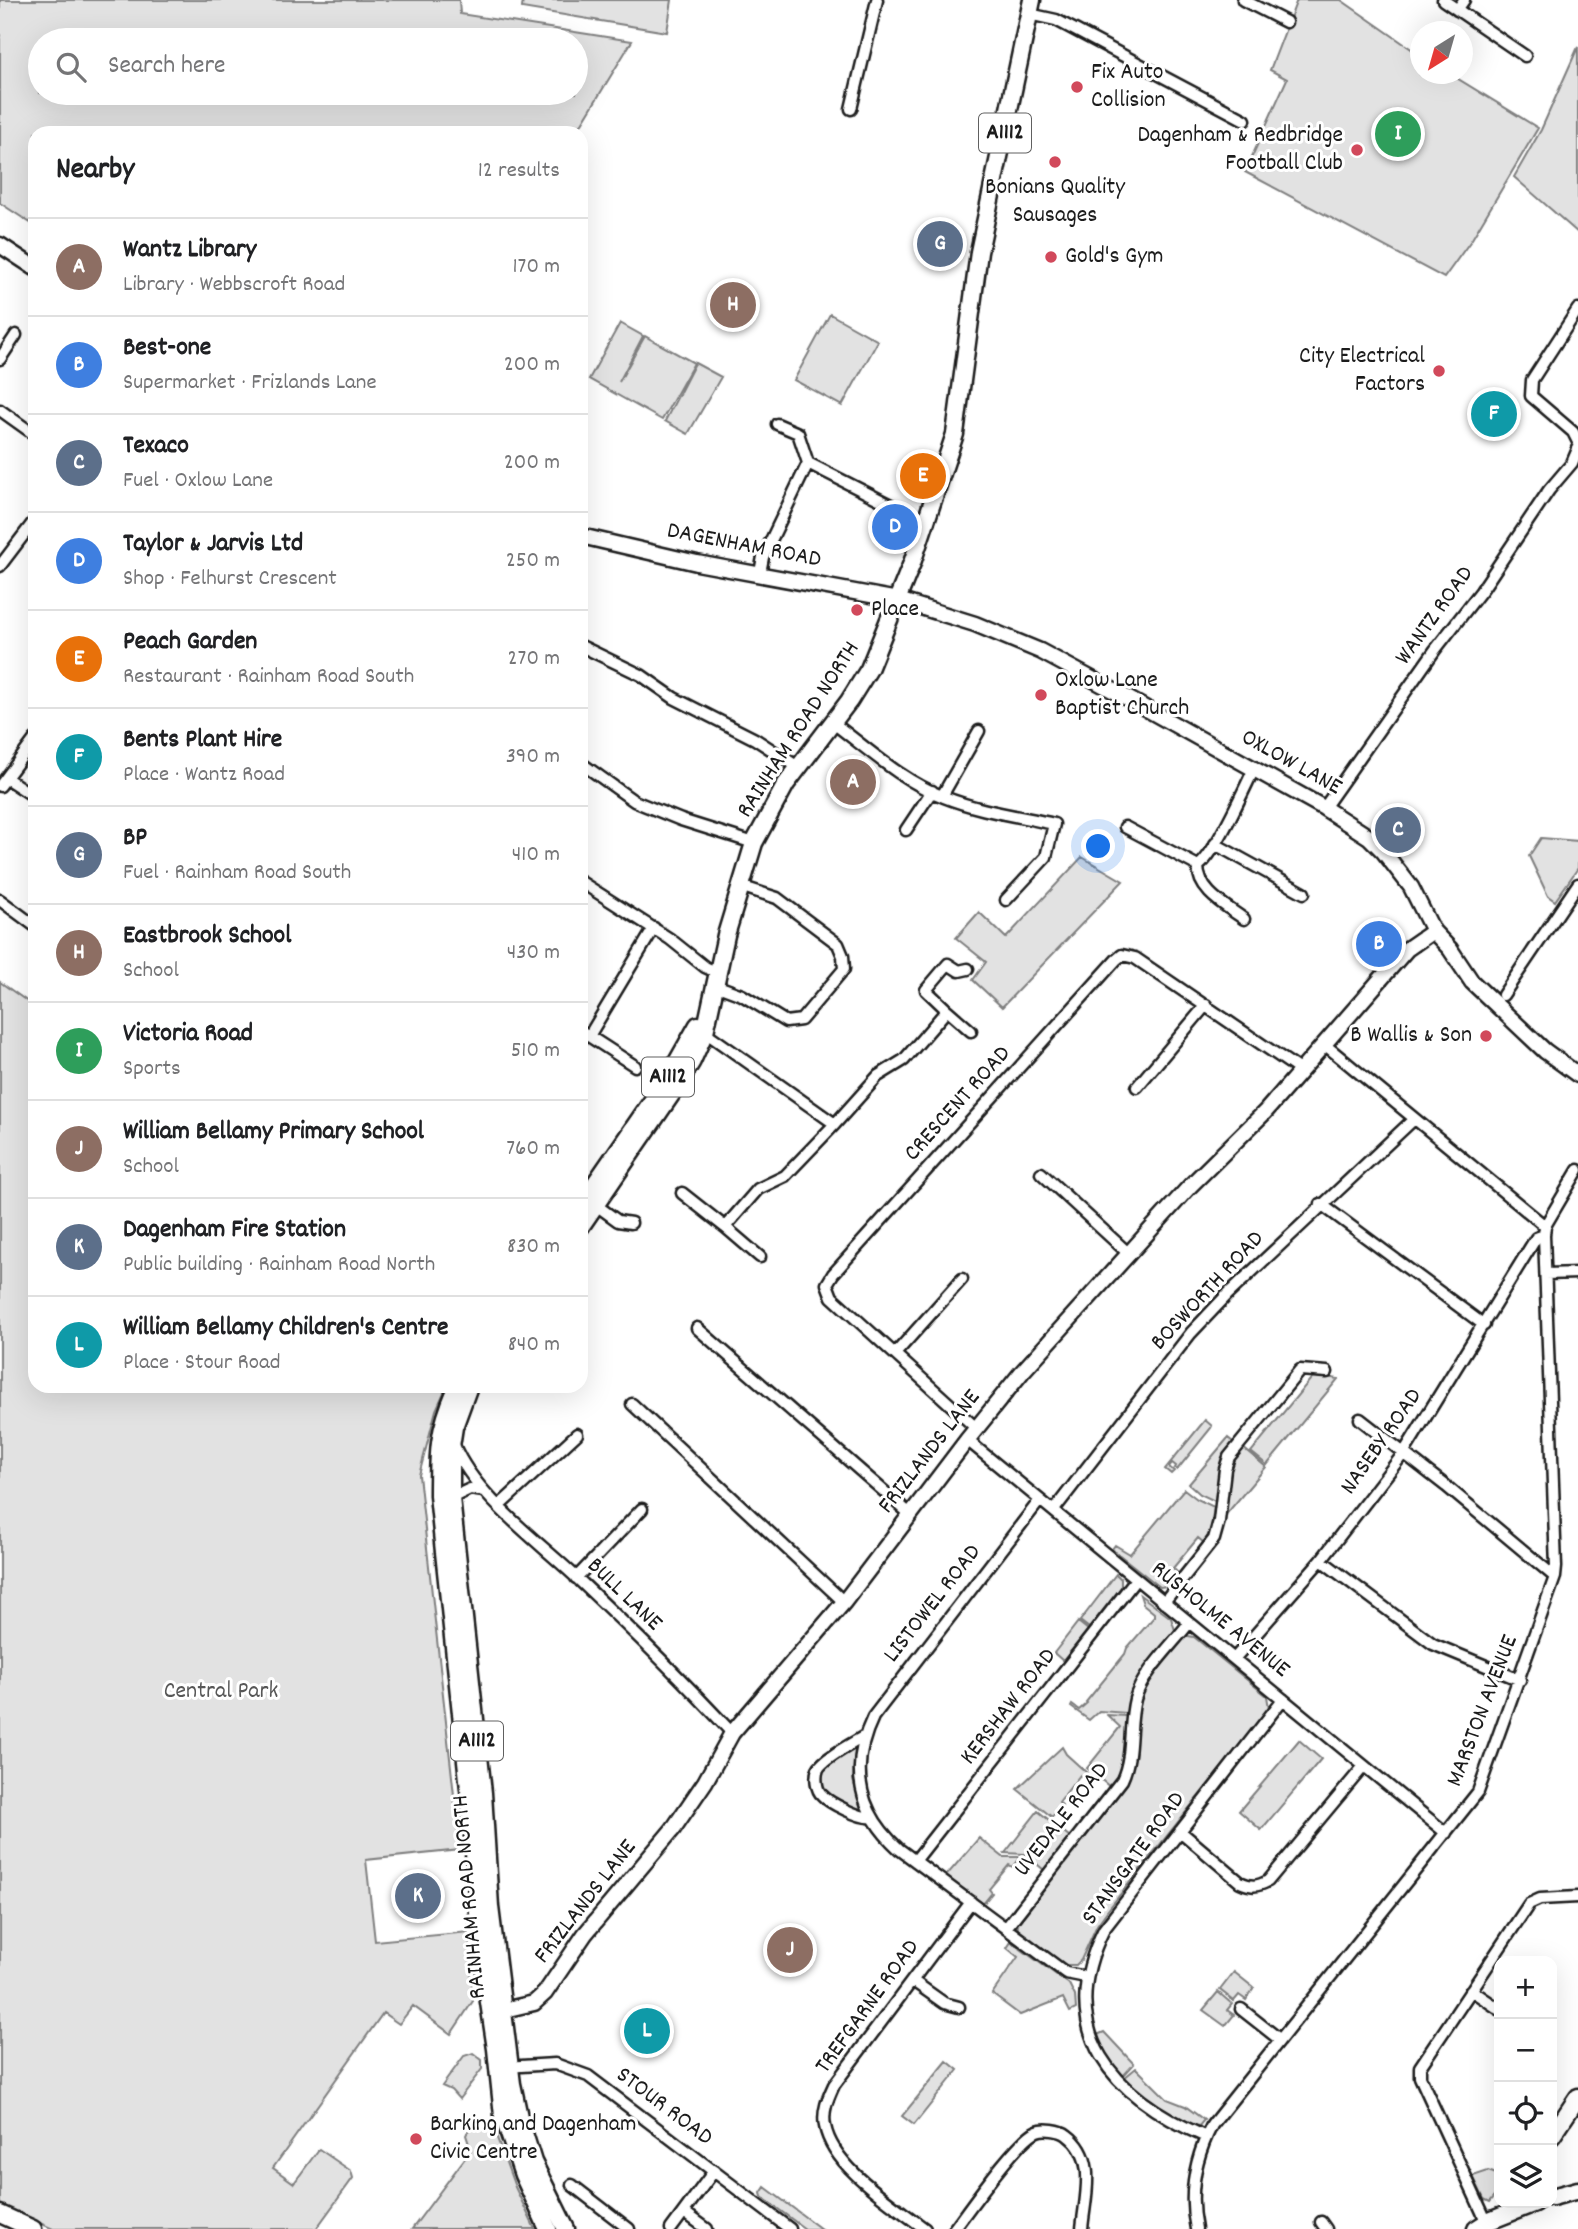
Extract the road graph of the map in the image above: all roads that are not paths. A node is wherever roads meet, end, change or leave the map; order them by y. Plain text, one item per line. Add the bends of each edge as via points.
1 (877, 0) edge
2 (1243, 0) edge
3 (1443, 0) edge
4 (1464, 0) edge
5 (1031, 7) edge
6 (1457, 10) junction
7 (1286, 22) dead end
8 (1525, 56) dead end
9 (851, 109) dead end
10 (1245, 120) dead end
11 (0, 245) edge
12 (28, 263) edge
13 (1578, 309) edge
14 (16, 335) dead end
15 (0, 359) edge
16 (0, 410) edge
17 (777, 424) dead end
18 (28, 430) edge
19 (1578, 442) edge
20 (1578, 449) edge
21 (808, 463) junction
22 (926, 523) junction
23 (28, 529) edge
24 (588, 538) edge
25 (0, 566) edge
26 (760, 573) junction
27 (898, 600) junction
28 (588, 649) edge
29 (832, 722) junction
30 (979, 731) dead end
31 (28, 748) edge
32 (798, 767) junction
33 (588, 768) edge
34 (1254, 769) junction
35 (3, 782) edge
36 (932, 792) junction
37 (28, 794) edge
38 (942, 796) junction
39 (1324, 807) junction
40 (1125, 827) dead end
41 (906, 830) dead end
42 (754, 842) junction
43 (1215, 844) junction
44 (1198, 866) junction
45 (1578, 884) edge
46 (740, 886) junction
47 (588, 887) edge
48 (1304, 893) dead end
49 (0, 900) edge
50 (1006, 900) dead end
51 (1244, 919) dead end
52 (28, 921) edge
53 (654, 928) junction
54 (1433, 931) junction
55 (968, 969) dead end
56 (716, 979) junction
57 (1503, 995) dead end
58 (1206, 1005) junction
59 (709, 1008) junction
60 (947, 1010) junction
61 (588, 1029) edge
62 (971, 1031) dead end
63 (705, 1032) junction
64 (588, 1036) edge
65 (1324, 1044) junction
66 (635, 1066) dead end
67 (1301, 1071) junction
68 (1578, 1075) edge
69 (1137, 1087) dead end
70 (1414, 1119) junction
71 (835, 1124) junction
72 (1578, 1170) edge
73 (1041, 1172) dead end
74 (682, 1192) dead end
75 (589, 1204) edge
76 (1321, 1204) junction
77 (631, 1223) dead end
78 (725, 1227) junction
79 (1544, 1230) junction
80 (1128, 1253) junction
81 (760, 1257) dead end
82 (1578, 1273) edge
83 (1546, 1274) junction
84 (962, 1279) dead end
85 (1484, 1325) junction
86 (697, 1328) dead end
87 (895, 1354) junction
88 (1327, 1372) dead end
89 (455, 1393) edge
90 (466, 1393) edge
91 (632, 1404) dead end
92 (1360, 1419) dead end
93 (577, 1434) dead end
94 (972, 1434) junction
95 (452, 1440) junction
96 (1403, 1454) junction
97 (484, 1491) junction
98 (451, 1498) junction
99 (1040, 1500) junction
100 (499, 1506) junction
101 (642, 1509) dead end
102 (1054, 1510) junction
103 (910, 1514) junction
104 (1321, 1560) junction
105 (1555, 1577) junction
106 (576, 1578) junction
107 (1136, 1579) junction
108 (844, 1602) junction
109 (1164, 1602) junction
110 (1189, 1623) junction
111 (1234, 1659) junction
112 (1520, 1680) junction
113 (1283, 1699) junction
114 (732, 1733) junction
115 (863, 1737) junction
116 (1364, 1766) junction
117 (871, 1816) junction
118 (1180, 1831) junction
119 (1446, 1833) junction
120 (915, 1861) junction
121 (1578, 1897) edge
122 (971, 1902) junction
123 (1006, 1928) junction
124 (1086, 1978) junction
125 (913, 1981) junction
126 (1471, 1990) junction
127 (1494, 2006) edge
128 (959, 2007) dead end
129 (1241, 2008) dead end
130 (497, 2011) junction
131 (1279, 2039) junction
132 (504, 2067) junction
133 (1578, 2097) edge
134 (1557, 2128) edge
135 (1206, 2137) junction
136 (714, 2171) junction
137 (572, 2185) dead end
138 (1578, 2190) edge
139 (1557, 2196) edge
140 (1524, 2208) edge
141 (684, 2212) junction
142 (0, 2214) edge
143 (1484, 2227) edge
144 (33, 2229) edge
145 (548, 2229) edge
146 (566, 2229) edge
147 (629, 2229) edge
148 (671, 2229) edge
149 (707, 2229) edge
150 (790, 2229) edge
151 (925, 2229) edge
152 (954, 2229) edge
153 (1082, 2229) edge
154 (1196, 2229) edge

1 - 9 street
2 - 7 street
3 - 6 street
4 - 6 street
5 - 10 street
5 - 22 main road, A1112 via 979,252 955,434
6 - 8 street
11 - 12 street
13 - 19 street via 1532,380 1531,396 1573,432
14 - 15 street
16 - 18 street
17 - 21 street via 798,433
20 - 39 street, WANTZ ROAD
21 - 22 street
21 - 26 street via 763,556
22 - 27 main road, A1112
23 - 25 street
24 - 26 street, DAGENHAM ROAD
26 - 27 street, DAGENHAM ROAD
27 - 29 main road, RAINHAM ROAD NORTH / A1112 via 869,669
27 - 34 street, OXLOW LANE via 1040,651
28 - 32 street via 641,675
29 - 32 main road, RAINHAM ROAD NORTH / A1112
29 - 36 street
30 - 38 street
31 - 35 street
32 - 42 main road, RAINHAM ROAD NORTH / A1112
33 - 42 street via 634,801
34 - 39 street, OXLOW LANE
34 - 43 street
35 - 37 street
36 - 38 street
36 - 41 street
38 - 50 street via 1054,824 1046,857
39 - 54 street, OXLOW LANE via 1383,851 1410,887
40 - 44 street
42 - 46 main road, RAINHAM ROAD NORTH / A1112
43 - 44 street
43 - 48 street
44 - 51 street via 1201,883 1214,898
45 - 57 street
46 - 56 main road, RAINHAM ROAD NORTH / A1112
46 - 56 street via 777,898 838,944 844,969 801,1020 786,1021
47 - 53 street
49 - 52 street
53 - 56 street
53 - 61 street
54 - 65 street, FRIZLANDS LANE via 1407,949
54 - 68 street, OXLOW LANE via 1489,1000
55 - 60 street via 959,971 948,964 926,990
56 - 59 main road, RAINHAM ROAD NORTH / A1112
58 - 67 street, CRESCENT ROAD
58 - 69 street
58 - 87 street, CRESCENT ROAD via 1135,958 1118,958 833,1273 827,1284 832,1297
59 - 63 main road, RAINHAM ROAD NORTH / A1112
59 - 75 main road, RAINHAM ROAD NORTH / A1112
60 - 62 street
60 - 71 street via 904,1060 878,1076
63 - 71 street
63 - 75 main road, RAINHAM ROAD NORTH / A1112 via 676,1089
64 - 66 street
65 - 67 street, FRIZLANDS LANE
65 - 70 street
67 - 80 street, FRIZLANDS LANE
70 - 76 street, BOSWORTH ROAD
70 - 79 street
71 - 78 street via 785,1175 758,1189
72 - 79 street
73 - 80 street
74 - 78 street
75 - 77 street via 618,1221
76 - 85 street
76 - 102 street, BOSWORTH ROAD via 1191,1334
78 - 81 street
79 - 83 street, MARSTON AVENUE
79 - 85 street, NASEBY ROAD
80 - 94 street, FRIZLANDS LANE via 1050,1338
82 - 83 street
83 - 105 street, MARSTON AVENUE
84 - 87 street
85 - 96 street, NASEBY ROAD
86 - 103 street
87 - 94 street, CRESCENT ROAD
88 - 109 street via 1300,1370 1233,1451 1224,1469 1214,1539
89 - 130 main road, RAINHAM ROAD NORTH / A1112 via 440,1432 438,1496 471,1808 480,1942
90 - 95 main road, RAINHAM ROAD NORTH / A1112
91 - 108 street
92 - 96 street
93 - 100 street
94 - 99 street, RUSHOLME AVENUE
94 - 103 street, FRIZLANDS LANE
95 - 97 street, BULL LANE
95 - 98 main road, RAINHAM ROAD NORTH / A1112
96 - 104 street, NASEBY ROAD
96 - 105 street
97 - 98 street via 470,1489
97 - 100 street, BULL LANE
98 - 130 main road, RAINHAM ROAD NORTH / A1112 via 483,1793
99 - 102 street, RUSHOLME AVENUE
99 - 115 street, LISTOWEL ROAD via 890,1693
100 - 106 street, BULL LANE
101 - 106 street
102 - 107 street, RUSHOLME AVENUE
103 - 108 street, FRIZLANDS LANE
104 - 111 street, NASEBY ROAD
104 - 112 street via 1433,1644
105 - 112 street, MARSTON AVENUE
106 - 114 street, BULL LANE
107 - 109 street, RUSHOLME AVENUE
107 - 120 street, KERSHAW ROAD
108 - 114 street, FRIZLANDS LANE
109 - 110 street, RUSHOLME AVENUE
110 - 111 street, RUSHOLME AVENUE
110 - 123 street, UVEDALE ROAD via 1139,1687 1122,1780
111 - 113 street, RUSHOLME AVENUE
112 - 119 street, MARSTON AVENUE via 1478,1792
113 - 116 street, RUSHOLME AVENUE
113 - 118 street, STANSGATE ROAD
114 - 130 street, FRIZLANDS LANE via 673,1829 585,1934 545,1993 534,2003
115 - 117 street, LISTOWEL ROAD via 859,1773
115 - 117 street, LISTOWEL ROAD via 821,1765 818,1789 858,1815
116 - 118 street via 1260,1886 1240,1881
116 - 119 street, RUSHOLME AVENUE
117 - 120 street, LISTOWEL ROAD via 885,1836
118 - 124 street, STANSGATE ROAD via 1104,1929
119 - 131 street, MARSTON AVENUE
120 - 122 street, LISTOWEL ROAD
121 - 126 street via 1529,1904
122 - 123 street, LISTOWEL ROAD
122 - 125 street, TREFGARNE ROAD
123 - 124 street, LISTOWEL ROAD via 1066,1973
124 - 135 street, STANSGATE ROAD via 1090,2036 1116,2080 1159,2114
125 - 128 street via 944,2003
125 - 151 street, TREFGARNE ROAD via 834,2085 825,2106 824,2124 831,2145 853,2171
126 - 127 street
126 - 143 street via 1419,2071
129 - 131 street
130 - 132 main road, RAINHAM ROAD NORTH / A1112
131 - 135 street, MARSTON AVENUE
132 - 136 street, STOUR ROAD via 555,2064 588,2076
132 - 145 main road, RAINHAM ROAD NORTH / A1112 via 503,2116
132 - 146 main road, RAINHAM ROAD NORTH / A1112 via 533,2162
133 - 134 main road
135 - 154 street, MARSTON AVENUE via 1194,2176
136 - 141 street
136 - 150 street, STOUR ROAD
137 - 147 street
138 - 139 main road
140 - 143 main road
141 - 148 street
141 - 149 street
142 - 144 main road
152 - 153 street via 1020,2144 1038,2130 1062,2131 1079,2143 1088,2165

